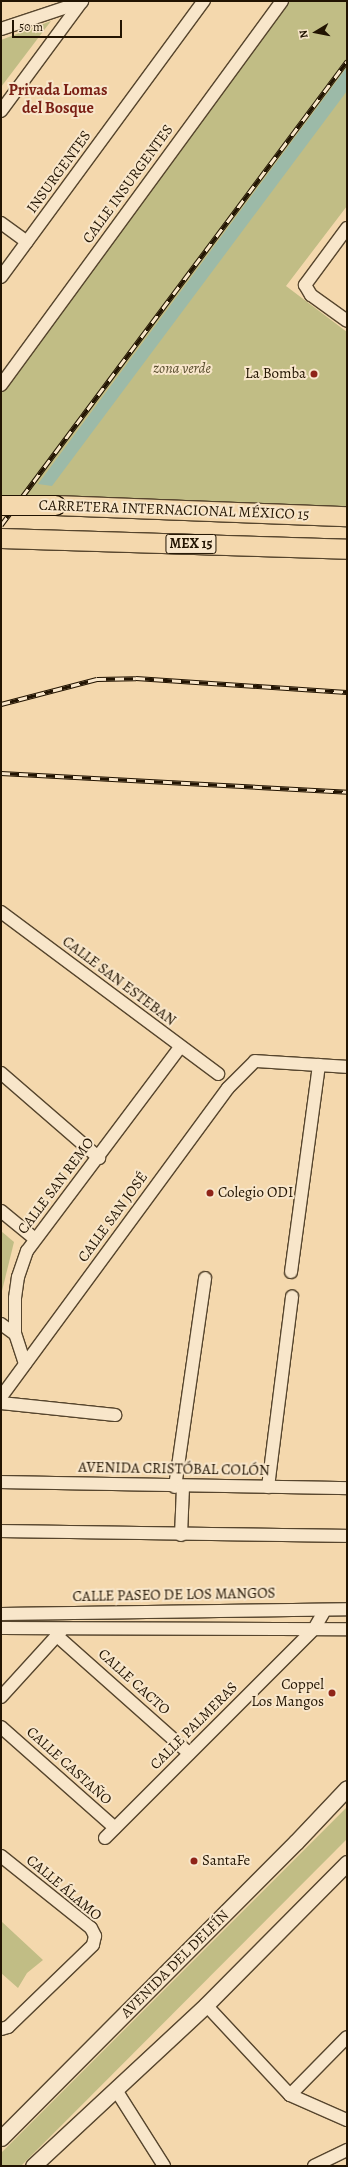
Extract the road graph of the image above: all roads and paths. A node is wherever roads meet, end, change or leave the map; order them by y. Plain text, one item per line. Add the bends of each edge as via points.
1 (82, 1) edge
2 (282, 1) edge
3 (198, 3) edge
4 (1, 29) edge
5 (1, 111) edge
6 (1, 223) edge
7 (347, 228) edge
8 (27, 242) junction
9 (1, 277) edge
10 (347, 321) edge
11 (1, 385) edge
12 (1, 505) edge
13 (347, 516) edge
14 (1, 538) edge
15 (347, 549) edge
16 (1, 912) edge
17 (180, 1047) junction
18 (320, 1065) junction
19 (347, 1067) edge
20 (1, 1073) edge
21 (218, 1074) dead end
22 (99, 1158) junction
23 (1, 1211) edge
24 (35, 1239) junction
25 (291, 1272) dead end
26 (205, 1278) dead end
27 (292, 1297) dead end
28 (1, 1324) edge
29 (14, 1334) junction
30 (25, 1364) junction
31 (1, 1397) edge
32 (1, 1403) edge
33 (115, 1414) dead end
34 (1, 1482) edge
35 (179, 1487) junction
36 (268, 1487) junction
37 (347, 1488) edge
38 (1, 1531) edge
39 (181, 1535) junction
40 (347, 1536) edge
41 (347, 1609) edge
42 (325, 1610) junction
43 (76, 1612) junction
44 (1, 1614) edge
45 (1, 1628) edge
46 (314, 1629) junction
47 (347, 1630) edge
48 (60, 1632) junction
49 (1, 1698) edge
50 (1, 1727) edge
51 (189, 1753) junction
52 (347, 1788) edge
53 (116, 1828) junction
54 (105, 1838) dead end
55 (1, 1856) edge
56 (347, 1863) edge
57 (206, 2005) junction
58 (1, 2029) edge
59 (347, 2037) edge
60 (116, 2090) junction
61 (290, 2095) junction
62 (347, 2120) edge
63 (1, 2138) edge
64 (347, 2150) edge
65 (36, 2165) edge
66 (164, 2166) edge
67 (314, 2166) edge

1 - 4 street
1 - 5 street
2 - 11 street, CALLE INSURGENTES
3 - 8 street, INSURGENTES
6 - 8 street
7 - 10 street via 305,285 311,295
8 - 9 street, INSURGENTES
12 - 13 main road, CARRETERA INTERNACIONAL MÉXICO 15 / MEX 15, bridge
14 - 15 main road, MEX 15
16 - 17 street, CALLE SAN ESTEBAN
17 - 21 street, CALLE SAN ESTEBAN
17 - 22 street, CALLE SAN REMO
18 - 19 street
18 - 25 street
18 - 30 street, CALLE SAN JOSÉ via 275,1060 256,1061 228,1088
20 - 22 street
22 - 24 street, CALLE SAN REMO
23 - 24 street
24 - 29 street, CALLE SAN REMO via 18,1277
26 - 35 street via 179,1463
27 - 36 street
28 - 29 street
29 - 30 street, CALLE SAN REMO
30 - 31 street, CALLE SAN JOSÉ
32 - 33 street
34 - 35 street, AVENIDA CRISTÓBAL COLÓN
35 - 36 street, AVENIDA CRISTÓBAL COLÓN
35 - 39 street
36 - 37 street, AVENIDA CRISTÓBAL COLÓN
38 - 39 street
39 - 40 street
41 - 42 street, CALLE PASEO DE LOS MANGOS
42 - 43 street, CALLE PASEO DE LOS MANGOS
42 - 46 street, CALLE PALMERAS
43 - 44 street, CALLE PASEO DE LOS MANGOS
43 - 48 street
45 - 48 street, CALLE PASEO DE LOS MANGOS
46 - 47 street, CALLE PASEO DE LOS MANGOS
46 - 48 street, CALLE PASEO DE LOS MANGOS
46 - 51 street, CALLE PALMERAS
48 - 49 street
48 - 51 street, CALLE CACTO
50 - 53 street, CALLE CASTAÑO
51 - 53 street, CALLE PALMERAS
52 - 63 street, AVENIDA DEL DELFÍN
53 - 54 street, CALLE PALMERAS
55 - 58 street, CALLE ÁLAMO via 91,1928 95,1936 93,1945 8,2027
56 - 57 street
57 - 60 street
57 - 61 street
59 - 61 street
60 - 65 street
60 - 66 street
61 - 62 street
64 - 67 street

